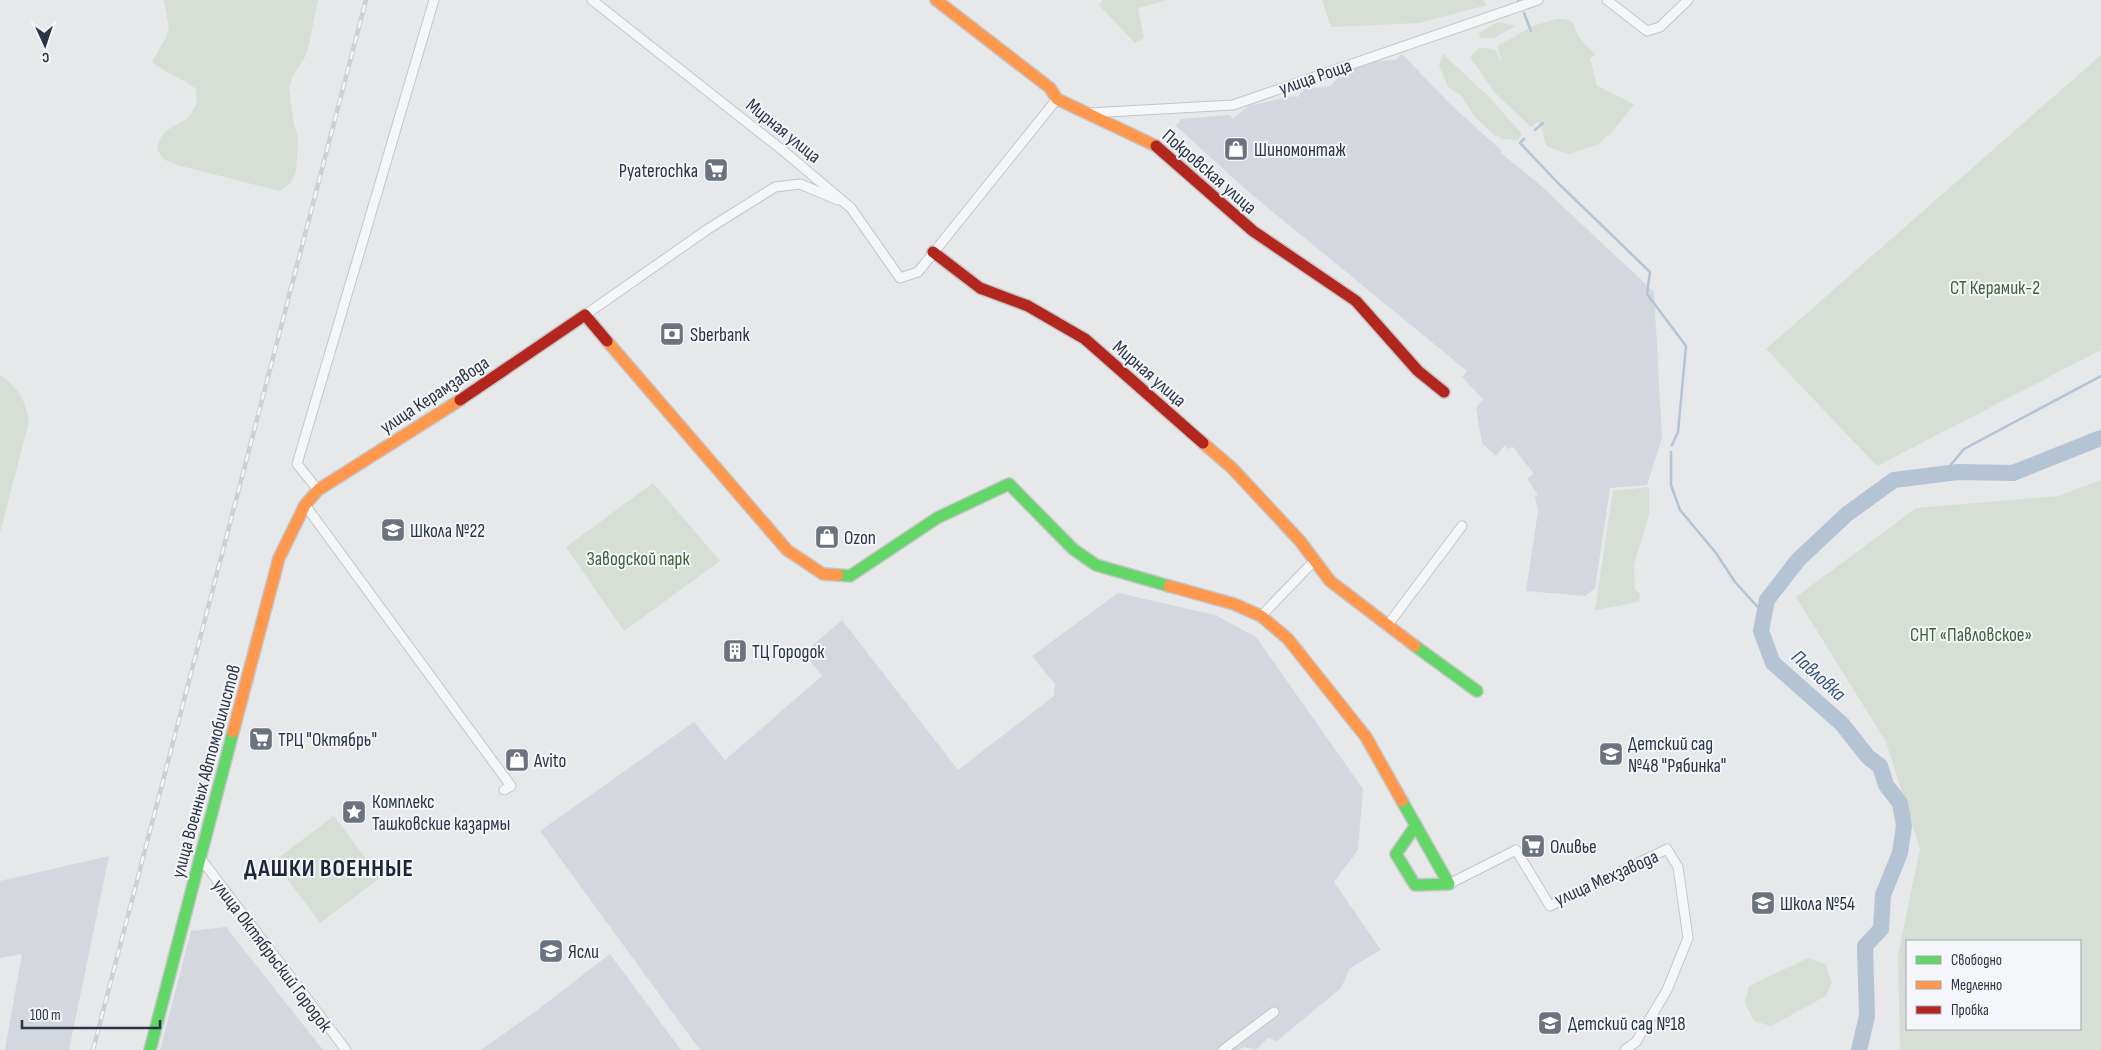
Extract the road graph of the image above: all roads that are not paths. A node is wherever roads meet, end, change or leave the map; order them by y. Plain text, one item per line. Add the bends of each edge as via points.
1 (434, 0) edge
2 (592, 0) edge
3 (936, 0) edge
4 (1538, 0) edge
5 (1607, 0) edge
6 (1688, 0) edge
7 (1056, 99) junction
8 (1085, 113) junction
9 (846, 203) junction
10 (933, 252) junction
11 (585, 315) junction
12 (1444, 392) dead end
13 (318, 490) junction
14 (306, 505) junction
15 (1462, 526) dead end
16 (1315, 560) junction
17 (1261, 616) junction
18 (1387, 626) junction
19 (1478, 691) dead end
20 (504, 790) dead end
21 (1416, 825) junction
22 (201, 860) junction
23 (1449, 884) junction
24 (1274, 1012) dead end
25 (150, 1050) edge
26 (346, 1050) edge
27 (1223, 1050) edge
28 (1625, 1050) edge

1 - 13 street via 297,464
2 - 9 street, Мирная улица
3 - 7 street, Покровская улица via 1050,88
4 - 8 street, улица Роща via 1233,105
5 - 6 street via 1648,31 1660,27
7 - 8 street, Покровская улица
7 - 10 street, Мирная улица
8 - 12 street, Покровская улица via 1152,142 1253,231 1356,301 1418,371
9 - 10 street, Мирная улица via 900,278 918,272
9 - 11 street, улица Керамзавода via 800,184 775,187 708,229
10 - 16 street, Мирная улица via 980,288 1028,306 1085,339 1232,468
11 - 13 street, улица Керамзавода via 462,399
11 - 17 street via 787,550 823,574 850,576 937,518 1009,484 1073,549 1096,565 1234,604
13 - 14 street, улица Керамзавода
14 - 20 street via 511,786
14 - 22 street, улица Военных Автомобилистов via 279,558
15 - 18 street
16 - 17 street
16 - 18 street, Мирная улица via 1330,581
17 - 21 street via 1288,639 1366,737
18 - 19 street, Мирная улица
21 - 23 street
21 - 23 street via 1396,854 1415,884
22 - 25 street, улица Военных Автомобилистов
22 - 26 street, улица Октябрьский Городок
23 - 28 street, улица Мехзавода via 1516,850 1550,906 1667,849 1678,867 1688,938 1667,990 1636,1042
24 - 27 street

